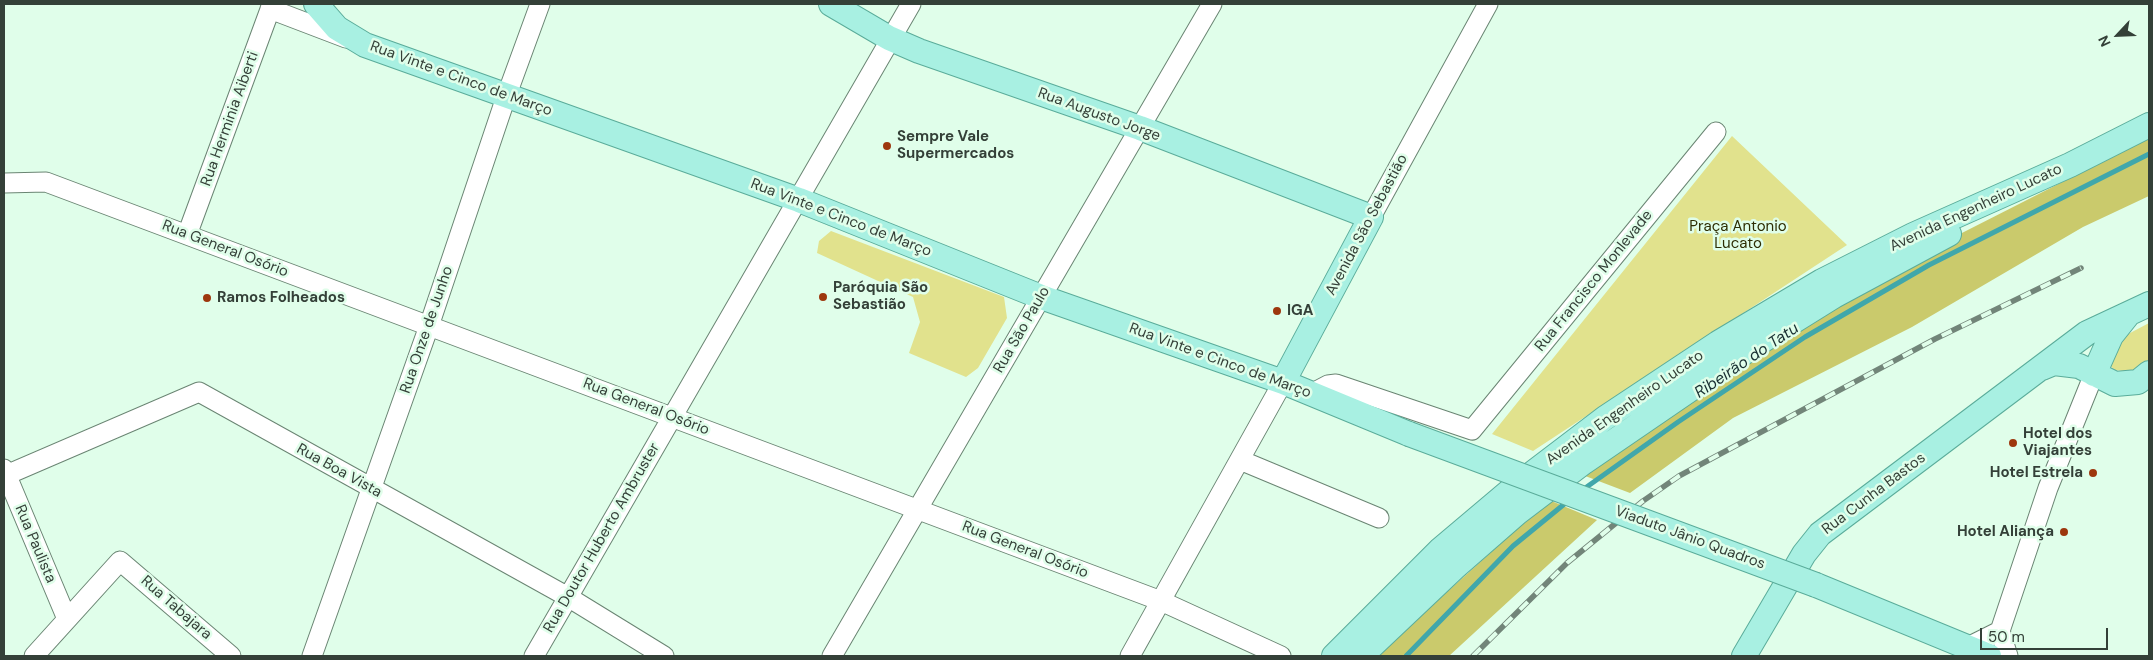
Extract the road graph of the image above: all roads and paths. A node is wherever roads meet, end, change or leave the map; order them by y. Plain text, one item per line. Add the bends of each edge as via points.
1 (316, 4) edge
2 (540, 4) edge
3 (831, 4) edge
4 (911, 4) edge
5 (1212, 4) edge
6 (1488, 4) edge
7 (271, 6) edge
8 (889, 38) junction
9 (365, 46) junction
10 (506, 97) junction
11 (2149, 125) edge
12 (1140, 128) junction
13 (1716, 132) dead end
14 (2070, 165) junction
15 (4, 183) edge
16 (799, 200) junction
17 (1371, 217) junction
18 (187, 235) junction
19 (1041, 297) junction
20 (2149, 304) edge
21 (2128, 314) junction
22 (429, 326) junction
23 (2042, 368) junction
24 (2149, 373) edge
25 (2094, 374) junction
26 (1283, 382) junction
27 (1311, 394) junction
28 (672, 418) junction
29 (1409, 434) joint
30 (1240, 460) junction
31 (5, 473) edge
32 (371, 490) junction
33 (918, 510) junction
34 (1379, 518) dead end
35 (568, 597) junction
36 (1161, 601) junction
37 (67, 619) junction
38 (2000, 631) junction
39 (1977, 653) edge
40 (34, 656) edge
41 (231, 656) edge
42 (312, 656) edge
43 (534, 656) edge
44 (664, 656) edge
45 (832, 656) edge
46 (1130, 656) edge
47 (1281, 656) edge
48 (1334, 656) edge
49 (1361, 656) edge
50 (1744, 656) edge
51 (2008, 656) edge

1 - 9 main road via 338,28
2 - 10 street, Rua Onze de Junho
3 - 8 main road, Rua Augusto Jorge
4 - 8 street, Rua Doutor Huberto Ambruster
5 - 12 street, Rua São Paulo
6 - 17 street, Avenida São Sebastião
7 - 9 street, Rua Vinte e Cinco de Março
7 - 18 street, Rua Herminia Aiberti
8 - 12 main road, Rua Augusto Jorge
8 - 16 street, Rua Doutor Huberto Ambruster
9 - 10 main road, Rua Vinte e Cinco de Março
10 - 16 main road, Rua Vinte e Cinco de Março
10 - 22 street, Rua Onze de Junho
11 - 14 main road
12 - 17 main road, Rua Augusto Jorge
12 - 19 street, Rua São Paulo
13 - 27 street, Rua Francisco Monlevade via 1472,430 1336,384
14 - 48 main road, Avenida Engenheiro Lucato via 1913,235 1822,281 1662,380 1524,480 1440,550
14 - 49 main road, Avenida Engenheiro Lucato via 1834,296 1584,462 1517,513
15 - 18 street, Rua General Osório via 46,182
16 - 19 main road, Rua Vinte e Cinco de Março
16 - 28 street, Rua Doutor Huberto Ambruster
17 - 26 main road, Avenida São Sebastião
18 - 22 street, Rua General Osório
19 - 26 main road, Rua Vinte e Cinco de Março
19 - 33 street, Rua São Paulo
20 - 21 main road, Rua Cunha Bastos
21 - 23 main road, Rua Cunha Bastos via 2087,333
21 - 25 main road via 2111,336
22 - 28 street, Rua General Osório
22 - 32 street, Rua Onze de Junho
23 - 25 main road, Rua Cunha Bastos via 2054,363 2078,366
23 - 50 main road, Rua Cunha Bastos via 1820,534 1804,554
24 - 25 main road, Rua Cunha Bastos via 2138,382 2115,384
25 - 38 street via 2048,488
26 - 27 main road, Rua Vinte e Cinco de Março
26 - 30 street, Avenida São Sebastião
27 - 29 main road, Rua Vinte e Cinco de Março
28 - 33 street, Rua General Osório
28 - 35 street, Rua Doutor Huberto Ambruster
29 - 39 main road, Viaduto Jânio Quadros, bridge via 1816,585
30 - 34 street
30 - 36 street, Avenida São Sebastião
31 - 32 street, Rua Boa Vista via 199,392
31 - 37 street, Rua Paulista
32 - 35 street, Rua Boa Vista
32 - 42 street, Rua Onze de Junho
33 - 36 street, Rua General Osório
33 - 45 street, Rua São Paulo
35 - 43 street, Rua Doutor Huberto Ambruster
35 - 44 street, Rua Boa Vista
36 - 46 street, Avenida São Sebastião
36 - 47 street, Rua General Osório
37 - 40 street
37 - 41 street, Rua Tabajara via 120,561
38 - 39 street
38 - 51 street

